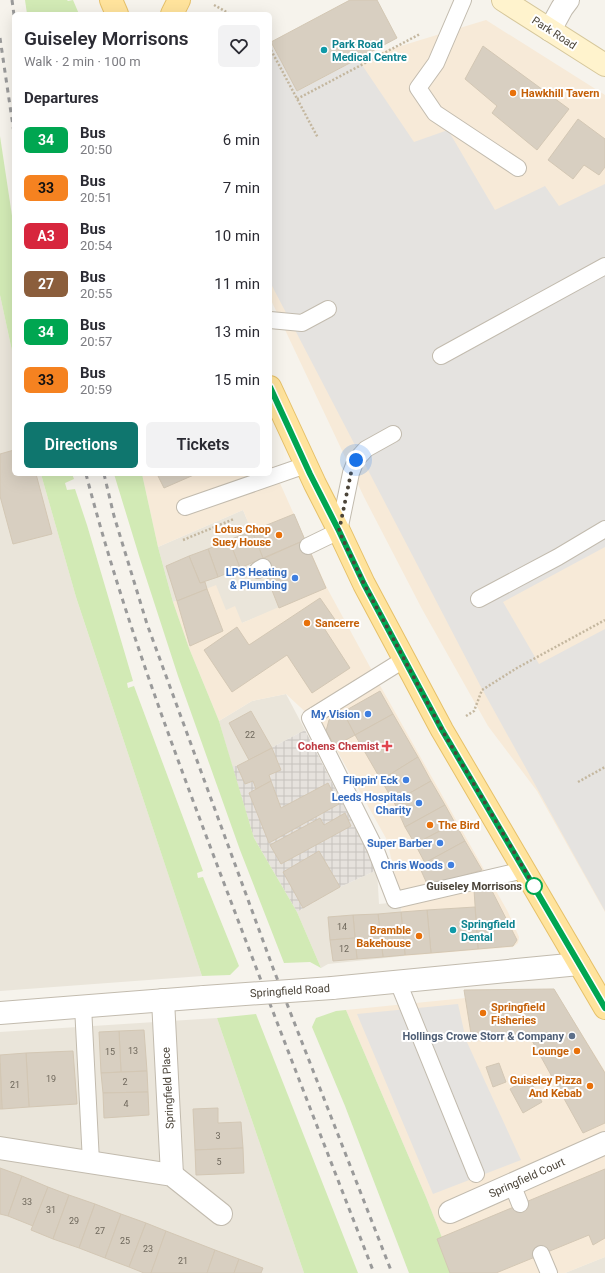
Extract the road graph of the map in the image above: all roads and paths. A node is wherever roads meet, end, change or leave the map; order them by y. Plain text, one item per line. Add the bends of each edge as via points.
1 (111, 0) edge
2 (179, 0) edge
3 (503, 0) edge
4 (568, 0) edge
5 (214, 5) dead end
6 (460, 7) edge
7 (116, 12) edge
8 (173, 12) edge
9 (226, 12) edge
10 (550, 30) junction
11 (272, 54) edge
12 (605, 65) edge
13 (297, 98) junction
14 (318, 138) dead end
15 (518, 168) dead end
16 (605, 266) edge
17 (328, 310) dead end
18 (272, 320) edge
19 (441, 356) dead end
20 (272, 391) edge
21 (393, 434) dead end
22 (306, 465) junction
23 (184, 507) dead end
24 (605, 529) edge
25 (339, 531) junction
26 (308, 546) dead end
27 (479, 599) dead end
28 (605, 620) edge
29 (405, 659) junction
30 (442, 730) junction
31 (605, 767) edge
32 (578, 782) dead end
33 (524, 870) junction
34 (579, 964) junction
35 (398, 982) junction
36 (163, 1000) junction
37 (83, 1006) junction
38 (605, 1008) edge
39 (0, 1013) edge
40 (605, 1143) edge
41 (0, 1148) edge
42 (91, 1162) junction
43 (476, 1174) dead end
44 (172, 1175) junction
45 (512, 1184) junction
46 (520, 1204) dead end
47 (450, 1212) dead end
48 (221, 1214) dead end
49 (541, 1254) dead end
50 (549, 1273) edge

1 - 7 main road
2 - 8 main road
3 - 10 main road, Park Road
4 - 10 street
5 - 9 path
6 - 13 path
6 - 15 lane via 436,63 418,88 435,113
10 - 12 main road, Park Road
11 - 13 path
13 - 14 path
16 - 19 lane
17 - 18 lane via 302,323
20 - 22 main road
21 - 25 lane via 366,449 356,460
22 - 23 lane
22 - 25 main road
24 - 27 lane
25 - 26 lane
25 - 29 main road via 364,584
28 - 30 path via 482,690 474,711
29 - 30 main road
29 - 33 lane via 310,718 375,848 395,900
30 - 33 main road
31 - 32 path
33 - 34 main road
34 - 35 street, Springfield Road
34 - 38 main road
35 - 36 street, Springfield Road, bridge
35 - 43 lane
36 - 37 street, Springfield Road
36 - 44 street, Springfield Place
37 - 39 street, Springfield Road
37 - 42 lane
40 - 45 street, Springfield Court
41 - 42 street
42 - 44 street
44 - 48 street
45 - 46 lane
45 - 47 street, Springfield Court
49 - 50 lane

